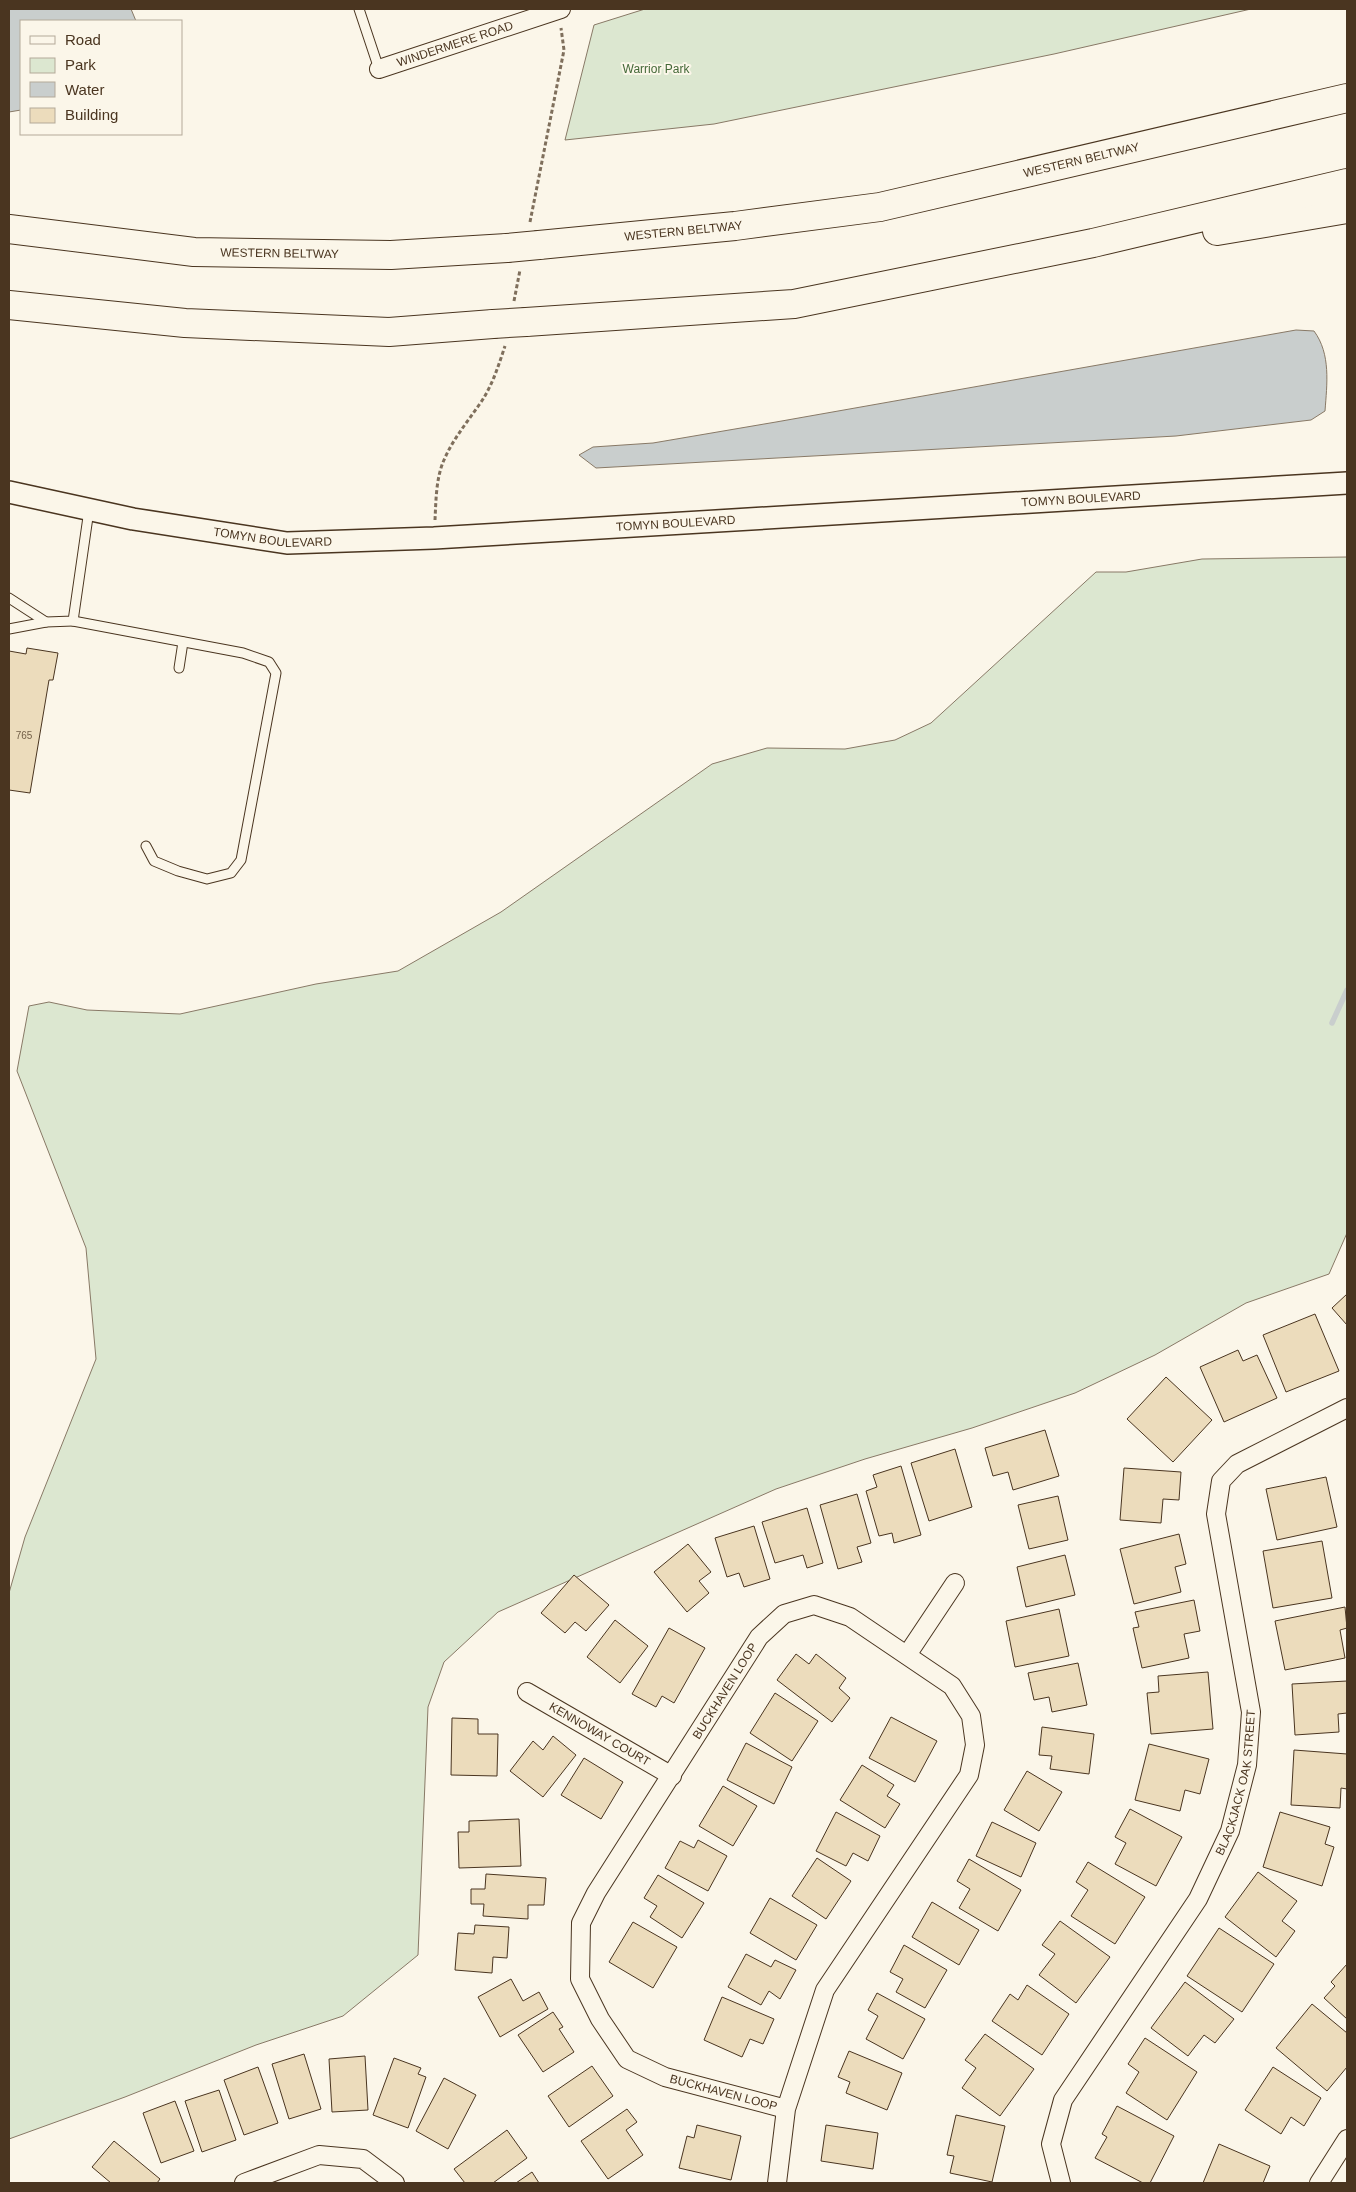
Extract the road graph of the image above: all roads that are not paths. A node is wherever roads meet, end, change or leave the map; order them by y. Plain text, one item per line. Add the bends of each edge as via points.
1 (359, 9) edge
2 (558, 10) edge
3 (379, 69) joint
4 (1347, 98) edge
5 (1347, 183) edge
6 (1347, 209) edge
7 (9, 229) edge
8 (794, 304) junction
9 (9, 305) edge
10 (1347, 483) edge
11 (9, 492) edge
12 (89, 510) junction
13 (9, 598) edge
14 (73, 621) junction
15 (46, 622) junction
16 (9, 629) edge
17 (183, 642) junction
18 (179, 668) dead end
19 (146, 846) dead end
20 (1347, 1408) edge
21 (955, 1584) dead end
22 (907, 1655) junction
23 (527, 1692) dead end
24 (672, 1776) junction
25 (786, 2109) junction
26 (1347, 2138) edge
27 (244, 2183) edge
28 (395, 2183) edge
29 (777, 2183) edge
30 (1061, 2183) edge
31 (1319, 2183) edge

1 - 3 lane
2 - 3 street, WINDERMERE ROAD
4 - 7 highway, WESTERN BELTWAY, bridge via 880,207 735,226 534,238 514,258 194,252
5 - 8 highway via 1093,243
6 - 8 highway
8 - 9 highway, bridge via 520,314 499,334 186,323
10 - 12 street, TOMYN BOULEVARD via 434,538 287,543
11 - 12 street, TOMYN BOULEVARD
12 - 14 lane
13 - 15 lane
14 - 15 lane
14 - 17 lane
15 - 16 lane
17 - 18 lane
17 - 19 lane via 243,653 269,662 276,673 241,860 231,873 207,878 154,861
20 - 30 street, BLACKJACK OAK STREET via 1237,1464 1220,1480 1216,1514 1251,1712 1247,1765 1230,1831 1198,1899 1063,2100 1051,2144
21 - 22 street
22 - 24 street, BUCKHAVEN LOOP via 850,1617 814,1605 784,1614 759,1637
22 - 25 street, BUCKHAVEN LOOP via 952,1686 971,1716 975,1745 969,1775 825,1990
23 - 24 street, KENNOWAY COURT
24 - 25 street, BUCKHAVEN LOOP via 580,1923 580,1979 600,2019 627,2059 665,2077
25 - 29 street, BUCKHAVEN LOOP
26 - 31 street
27 - 28 street via 319,2155 363,2159

